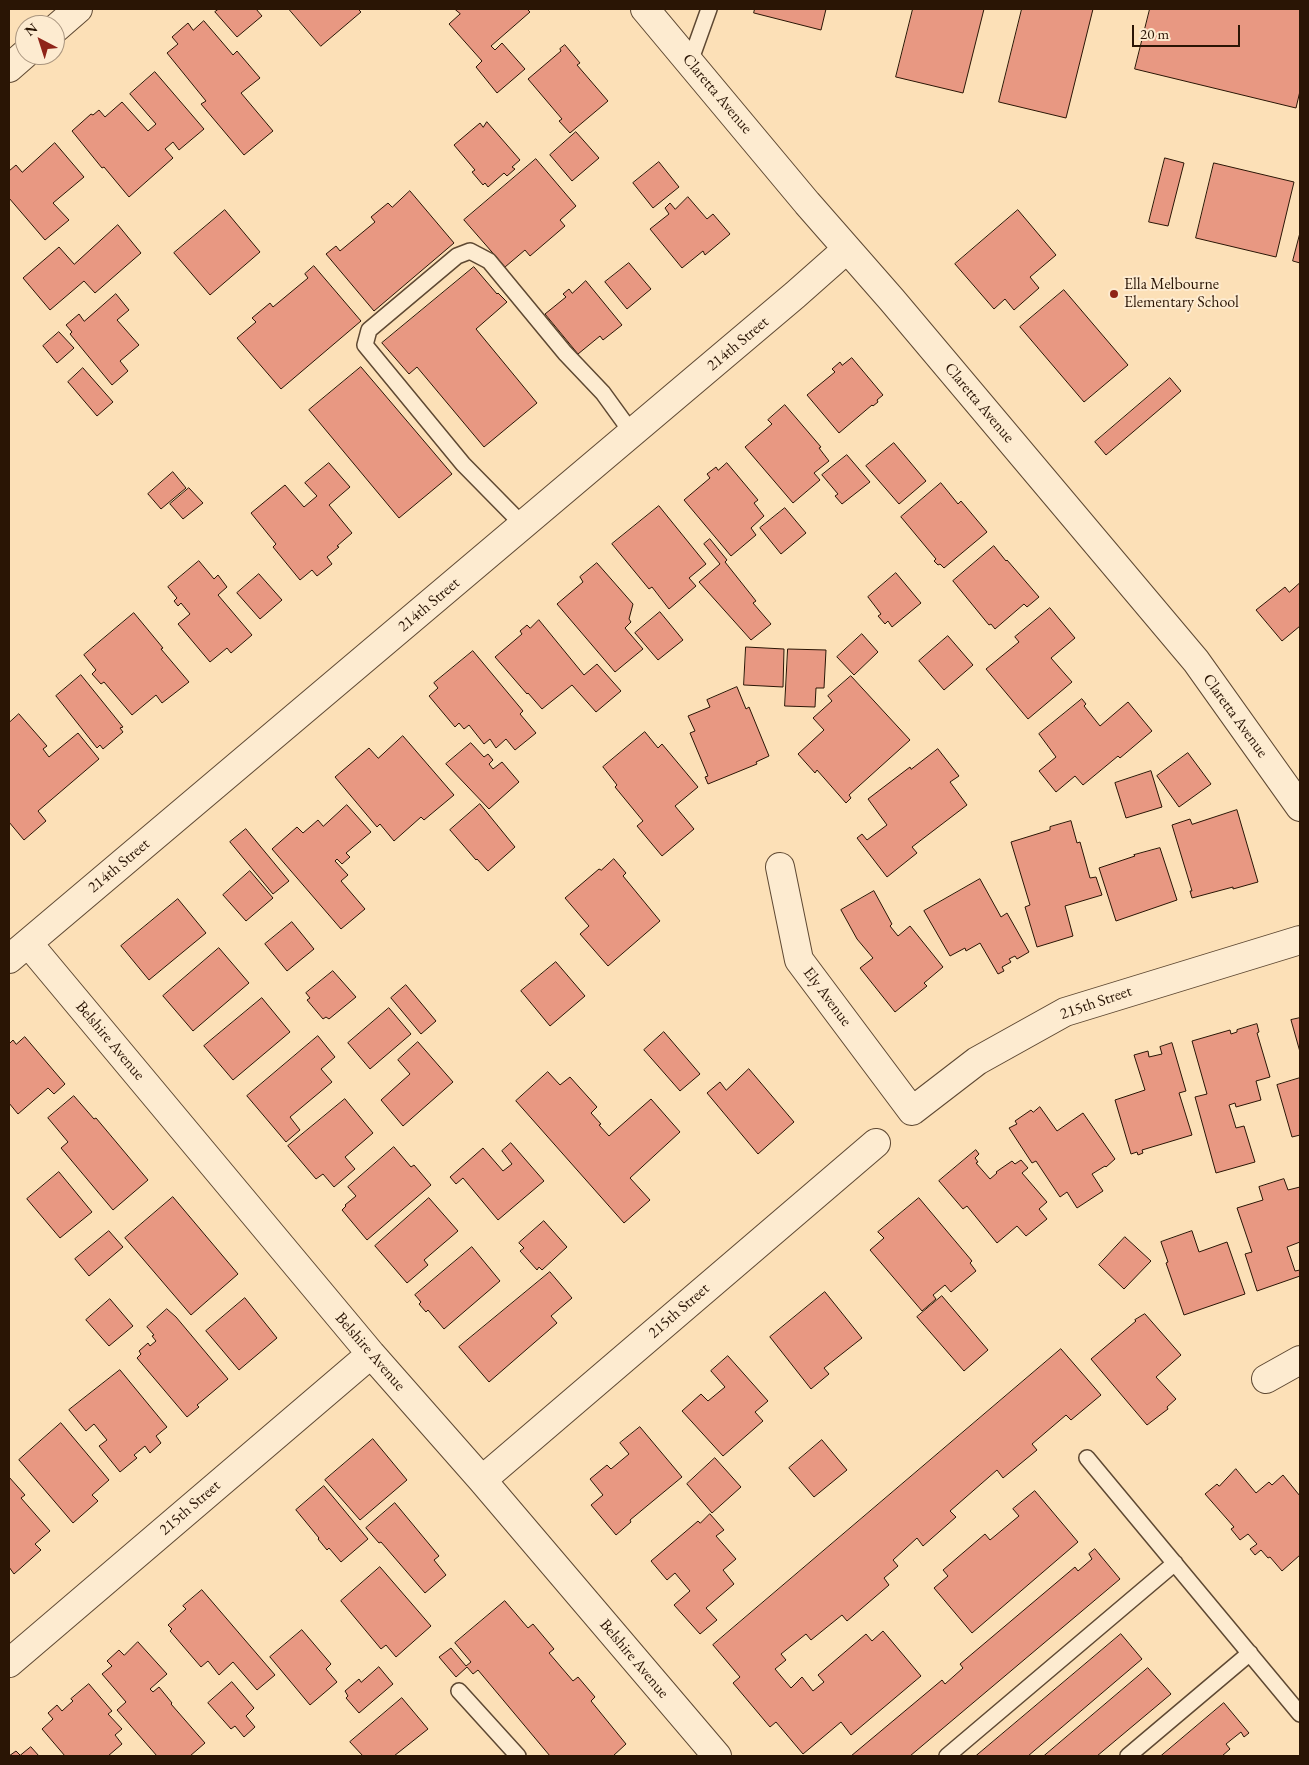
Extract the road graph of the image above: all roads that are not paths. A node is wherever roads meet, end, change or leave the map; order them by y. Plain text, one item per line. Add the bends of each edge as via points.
1 (78, 9) edge
2 (645, 9) edge
3 (709, 9) edge
4 (65, 20) edge
5 (690, 62) junction
6 (847, 249) junction
7 (632, 433) junction
8 (523, 525) junction
9 (1300, 807) edge
10 (780, 867) dead end
11 (1300, 940) edge
12 (18, 951) edge
13 (912, 1111) joint
14 (876, 1143) dead end
15 (371, 1354) junction
16 (1300, 1360) edge
17 (1266, 1380) dead end
18 (1087, 1458) dead end
19 (482, 1480) junction
20 (1175, 1563) junction
21 (1250, 1653) junction
22 (9, 1663) edge
23 (459, 1691) dead end
24 (1300, 1714) edge
25 (518, 1756) edge
26 (718, 1756) edge
27 (947, 1756) edge
28 (1128, 1756) edge

1 - 4 street
2 - 5 street, Claretta Avenue
3 - 5 lane
5 - 6 street, Claretta Avenue
6 - 7 street, 214th Street
6 - 9 street, Claretta Avenue via 1196,661
7 - 8 street, 214th Street
7 - 8 lane via 603,393 565,353 489,261 470,251 457,256 369,330 365,346 462,464
8 - 12 street, 214th Street
10 - 13 street, Ely Avenue via 799,960
11 - 13 street, 215th Street via 1064,1012 977,1061
12 - 15 street, Belshire Avenue
14 - 19 street, 215th Street
15 - 19 street, Belshire Avenue
15 - 22 street, 215th Street
16 - 17 street
18 - 20 lane
19 - 26 street, Belshire Avenue
20 - 21 lane
20 - 27 lane
21 - 24 lane
21 - 28 lane
23 - 25 lane

